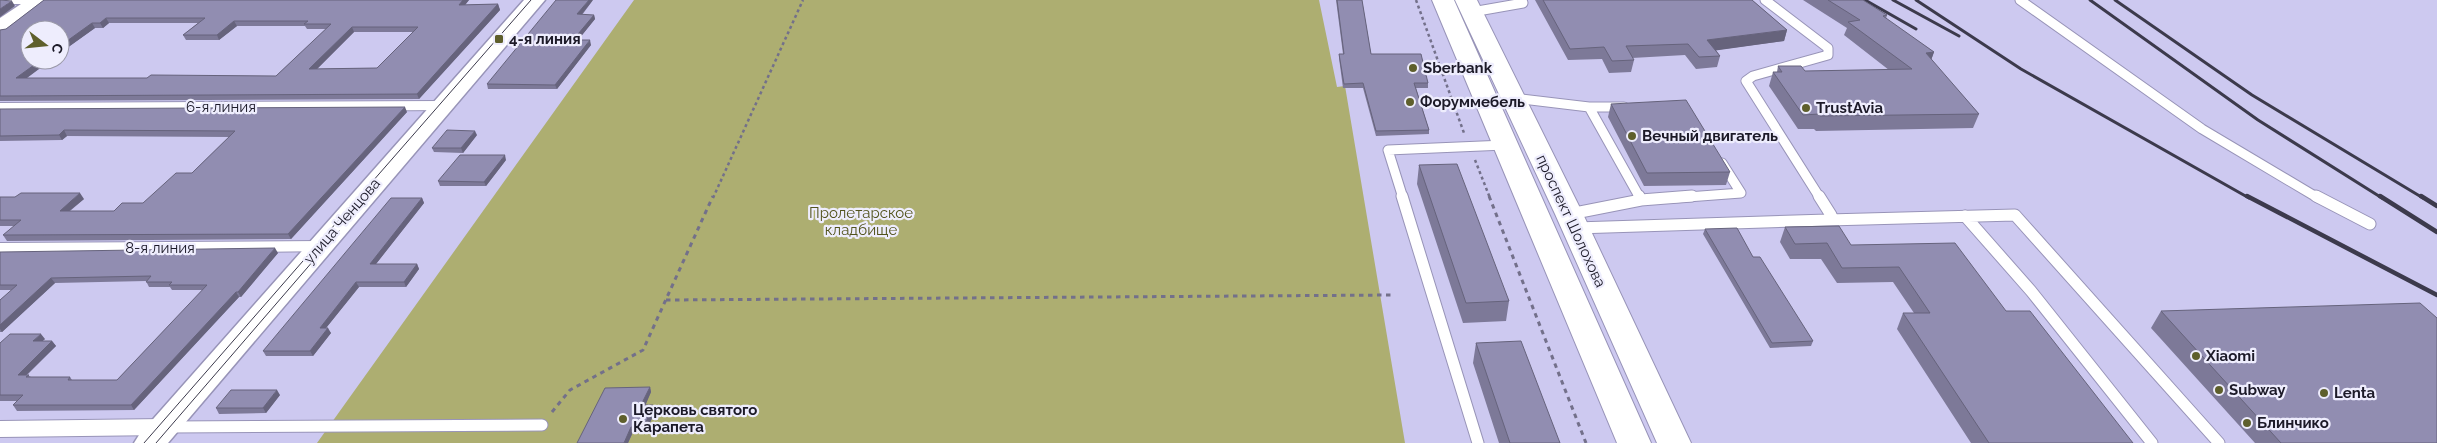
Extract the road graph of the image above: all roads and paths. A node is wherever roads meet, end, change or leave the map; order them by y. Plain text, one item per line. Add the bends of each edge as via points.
1 (0, 0) edge
2 (24, 0) edge
3 (41, 0) edge
4 (535, 0) edge
5 (803, 0) edge
6 (1416, 0) edge
7 (1443, 0) edge
8 (1522, 0) edge
9 (1765, 0) edge
10 (2020, 0) edge
11 (1469, 6) edge
12 (0, 28) edge
13 (1513, 98) junction
14 (443, 106) junction
15 (1638, 106) edge
16 (1589, 107) junction
17 (0, 108) edge
18 (1505, 145) junction
19 (1469, 146) junction
20 (1716, 154) edge
21 (1641, 200) junction
22 (1965, 216) junction
23 (1828, 220) junction
24 (1572, 221) junction
25 (2370, 224) dead end
26 (320, 247) junction
27 (0, 249) edge
28 (1391, 295) dead end
29 (666, 300) junction
30 (542, 424) joint
31 (0, 429) edge
32 (157, 435) edge
33 (1478, 443) edge
34 (1586, 443) edge
35 (1634, 443) edge
36 (1674, 443) edge
37 (2152, 443) edge
38 (2219, 443) edge

1 - 2 street
3 - 12 street
4 - 14 street, улица Ченцова
5 - 29 path
6 - 19 path
7 - 18 main road, проспект Шолохова
8 - 11 lane via 1524,2 1499,8
9 - 23 lane via 1828,48 1828,55 1746,81 1831,215
10 - 25 lane via 2202,129 2295,186
11 - 13 main road, проспект Шолохова
13 - 16 lane
13 - 24 main road, проспект Шолохова
14 - 17 street, 6-я линия
14 - 26 street, улица Ченцова
15 - 16 lane
16 - 21 lane
18 - 19 lane
18 - 35 main road, проспект Шолохова
19 - 33 lane via 1388,150
19 - 34 path
20 - 21 lane via 1741,193
21 - 24 lane
22 - 23 lane
22 - 37 lane via 2031,291
22 - 38 lane via 2014,215
23 - 24 lane
24 - 36 main road, проспект Шолохова
26 - 27 street, 8-я линия
26 - 32 street, улица Ченцова
28 - 29 path
29 - 30 path via 643,350 570,390
30 - 32 lane
31 - 32 street

